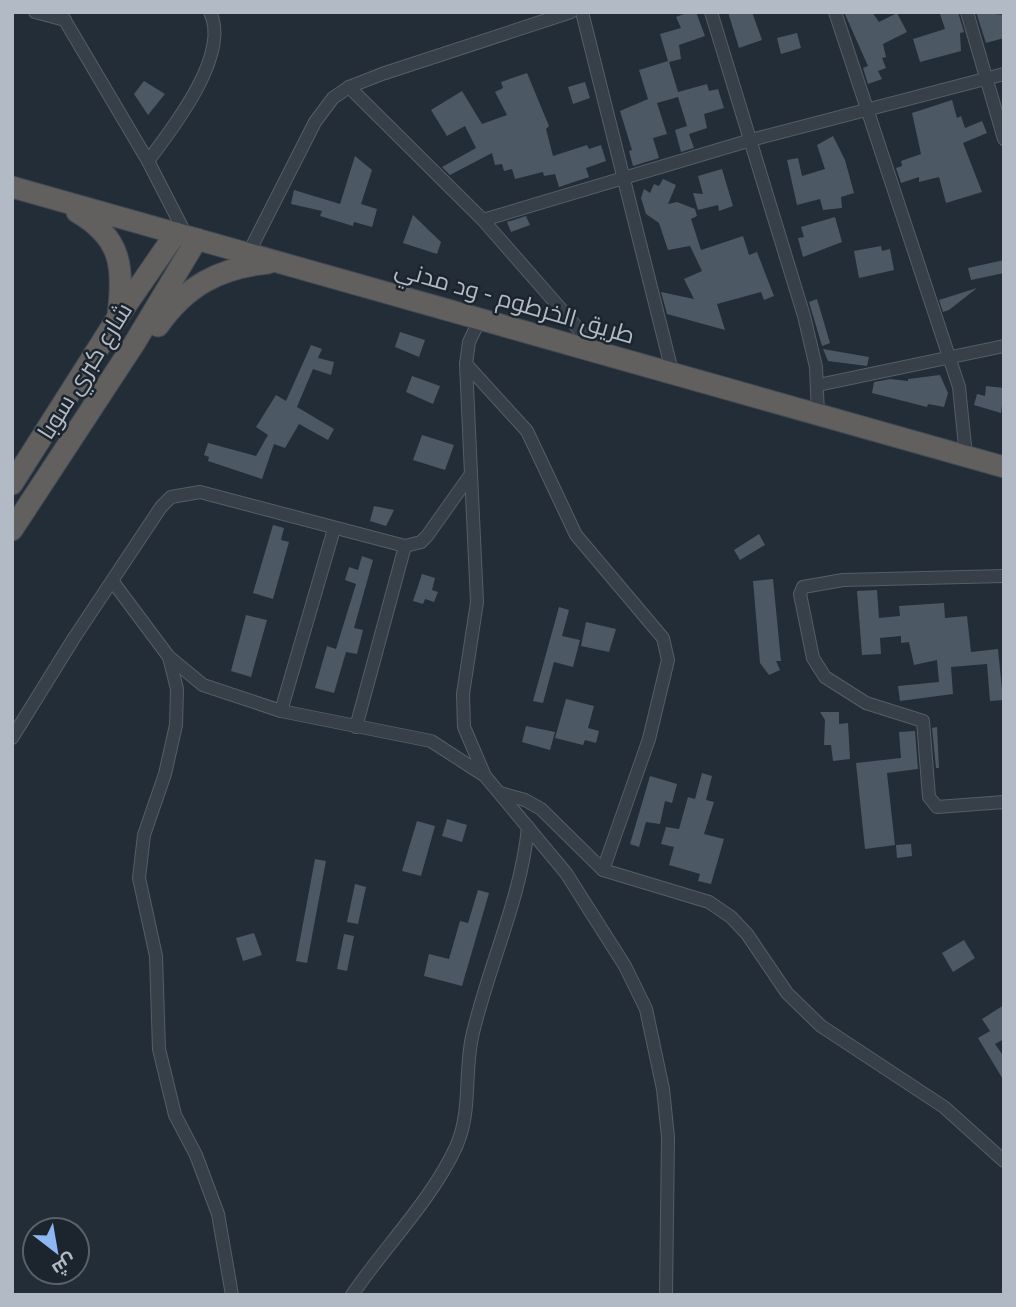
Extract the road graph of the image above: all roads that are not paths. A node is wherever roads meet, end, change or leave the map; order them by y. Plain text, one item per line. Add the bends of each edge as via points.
1 (35, 12) edge
2 (210, 12) edge
3 (571, 12) edge
4 (582, 12) edge
5 (712, 12) edge
6 (835, 12) edge
7 (967, 12) edge
8 (63, 16) edge
9 (1004, 74) edge
10 (986, 79) junction
11 (349, 87) junction
12 (868, 110) junction
13 (1004, 139) edge
14 (751, 140) junction
15 (148, 161) junction
16 (624, 178) junction
17 (12, 187) edge
18 (57, 201) junction
19 (483, 220) junction
20 (187, 236) junction
21 (248, 254) junction
22 (281, 262) junction
23 (118, 317) junction
24 (480, 319) junction
25 (1004, 345) edge
26 (601, 355) junction
27 (951, 359) junction
28 (466, 364) junction
29 (673, 375) junction
30 (108, 382) junction
31 (818, 385) junction
32 (818, 415) junction
33 (966, 456) junction
34 (1004, 467) edge
35 (471, 474) junction
36 (12, 484) edge
37 (334, 529) junction
38 (12, 530) edge
39 (405, 546) junction
40 (1004, 576) edge
41 (113, 582) junction
42 (169, 657) junction
43 (281, 711) junction
44 (355, 727) junction
45 (12, 738) edge
46 (485, 776) junction
47 (500, 793) junction
48 (1004, 802) edge
49 (528, 827) junction
50 (603, 870) junction
51 (1004, 1161) edge
52 (232, 1295) edge
53 (352, 1295) edge
54 (666, 1295) edge

1 - 8 street
2 - 15 street via 217,37 213,55 173,127
3 - 11 street
4 - 16 street
5 - 14 street
6 - 12 street
7 - 10 street
8 - 15 street
9 - 10 street
10 - 12 street
10 - 13 street
11 - 19 street
11 - 21 street via 321,112
12 - 14 street
12 - 27 street
14 - 16 street
14 - 31 street via 804,316
15 - 20 street
16 - 19 street
16 - 29 street
17 - 18 highway, طريق الخرطوم - ود مدني
18 - 20 highway, طريق الخرطوم - ود مدني
18 - 23 highway via 101,228 114,247 120,276
19 - 26 street
20 - 21 highway, طريق الخرطوم - ود مدني
20 - 23 highway, شارع كبري سوبا
20 - 30 highway, شارع كبري سوبا
21 - 22 highway, طريق الخرطوم - ود مدني
22 - 24 highway, طريق الخرطوم - ود مدني
22 - 30 highway via 227,270 197,284 173,306 135,360
23 - 36 highway, شارع كبري سوبا
24 - 26 highway, طريق الخرطوم - ود مدني
24 - 28 street via 469,342
25 - 27 street
26 - 29 highway, طريق الخرطوم - ود مدني
27 - 31 street
27 - 33 street via 959,387
28 - 35 street
28 - 50 street via 527,431 576,535 668,649 649,739
29 - 32 highway, طريق الخرطوم - ود مدني
30 - 38 highway, شارع كبري سوبا
31 - 32 street
32 - 33 highway, طريق الخرطوم - ود مدني
33 - 34 highway, طريق الخرطوم - ود مدني
35 - 39 street via 427,536
35 - 46 street via 477,602 461,711 467,740
37 - 39 street
37 - 41 street via 186,492 161,507
37 - 43 street
39 - 44 street
40 - 48 street via 843,580 810,584 800,594 813,658 825,677 866,703 923,721 932,803 937,807
41 - 42 street
41 - 45 street
42 - 43 street via 203,685
42 - 52 street via 177,689 176,725 144,835 139,878 156,956 159,1049 175,1115 218,1214
43 - 44 street
44 - 46 street via 431,741
46 - 47 street
47 - 49 street
47 - 50 street via 541,809
49 - 53 street via 519,884 473,1035 461,1132 437,1179
49 - 54 street via 596,919 646,1009 668,1137
50 - 51 street via 709,902 732,917 787,993 821,1026 944,1107

